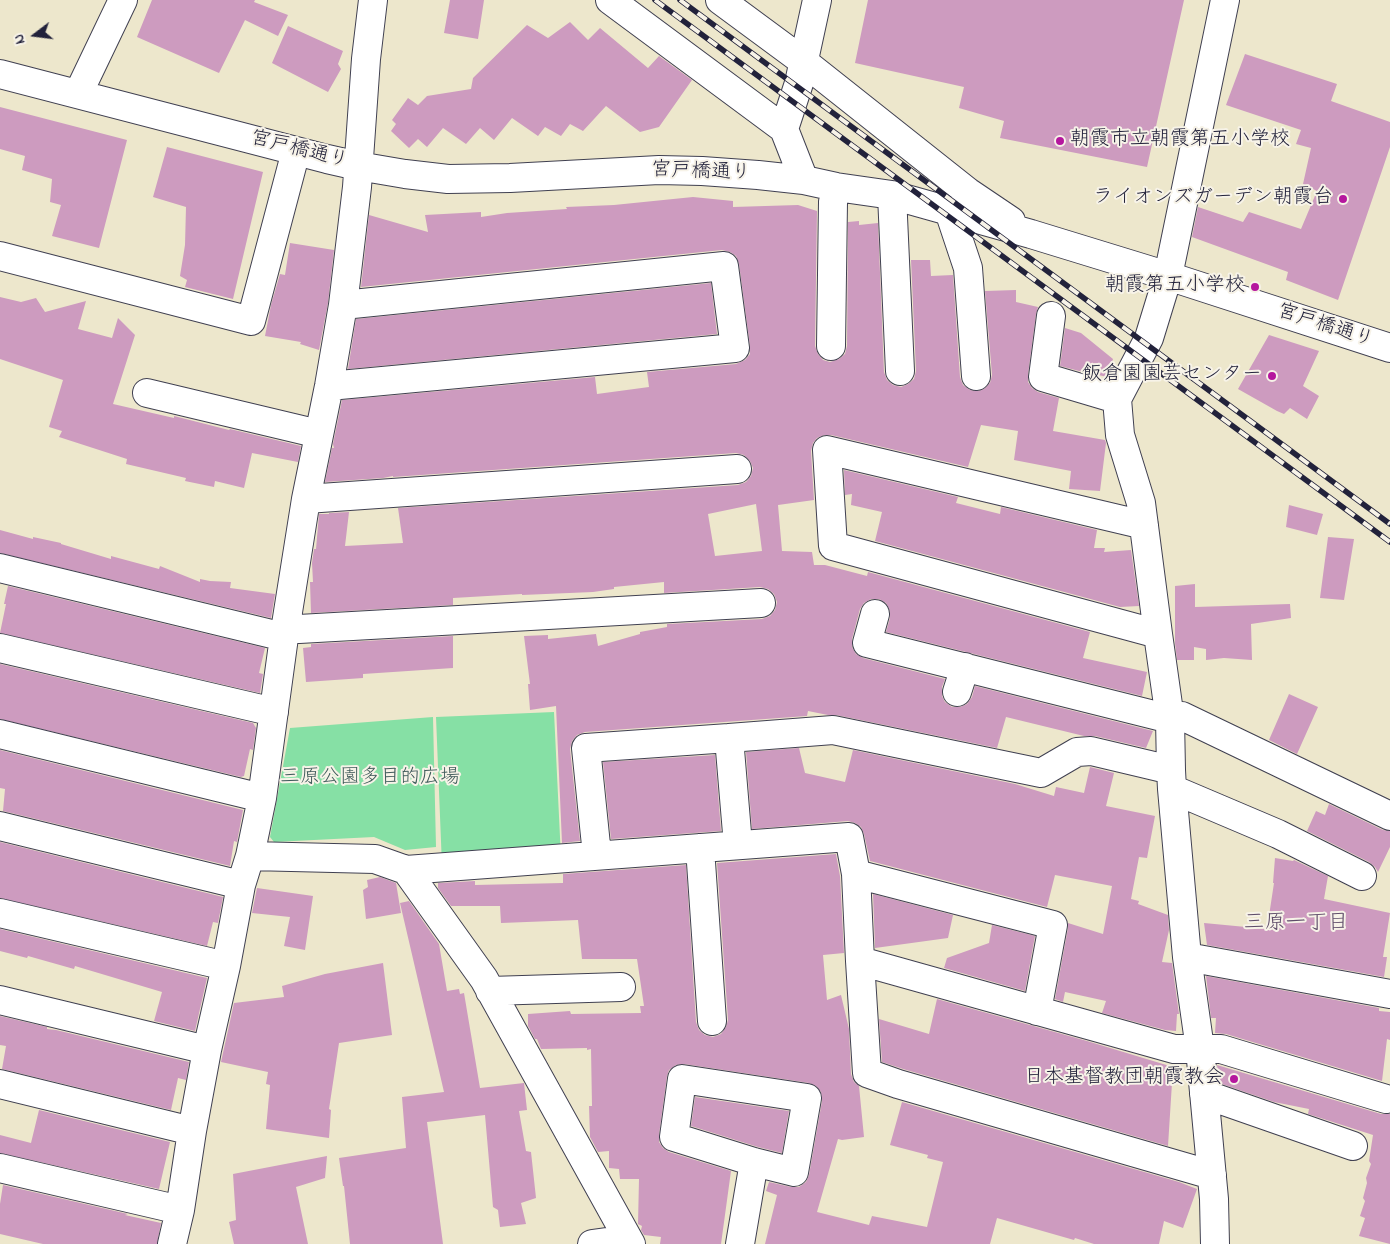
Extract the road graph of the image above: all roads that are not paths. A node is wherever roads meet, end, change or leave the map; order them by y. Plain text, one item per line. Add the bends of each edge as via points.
1 (123, 0) edge
2 (373, 0) edge
3 (610, 0) edge
4 (720, 0) edge
5 (817, 0) edge
6 (1224, 0) edge
7 (804, 62) junction
8 (0, 74) edge
9 (78, 94) junction
10 (784, 129) junction
11 (296, 151) junction
12 (358, 166) junction
13 (804, 180) junction
14 (836, 187) junction
15 (892, 195) junction
16 (949, 211) junction
17 (1031, 234) junction
18 (0, 256) edge
19 (1168, 276) junction
20 (343, 305) junction
21 (1051, 316) dead end
22 (831, 346) dead end
23 (1390, 348) edge
24 (900, 371) dead end
25 (976, 376) dead end
26 (329, 386) junction
27 (147, 393) dead end
28 (1117, 399) junction
29 (319, 434) junction
30 (737, 469) dead end
31 (306, 500) junction
32 (1144, 525) junction
33 (0, 568) edge
34 (761, 603) dead end
35 (875, 614) dead end
36 (285, 633) junction
37 (1158, 634) junction
38 (0, 648) edge
39 (274, 712) junction
40 (1170, 719) junction
41 (0, 734) edge
42 (729, 738) junction
43 (1172, 780) junction
44 (262, 798) junction
45 (1390, 816) edge
46 (0, 826) edge
47 (738, 845) junction
48 (700, 848) junction
49 (597, 855) junction
50 (250, 856) junction
51 (406, 870) junction
52 (856, 874) junction
53 (1362, 876) dead end
54 (241, 885) junction
55 (0, 913) edge
56 (1187, 958) junction
57 (860, 961) junction
58 (226, 966) junction
59 (621, 987) dead end
60 (490, 991) junction
61 (1390, 994) edge
62 (0, 1000) edge
63 (1037, 1011) junction
64 (712, 1022) dead end
65 (1200, 1048) junction
66 (207, 1050) junction
67 (0, 1084) edge
68 (1204, 1094) junction
69 (1386, 1099) dead end
70 (192, 1131) junction
71 (1353, 1146) dead end
72 (754, 1162) junction
73 (0, 1168) edge
74 (1212, 1175) junction
75 (180, 1210) junction
76 (629, 1242) edge
77 (172, 1244) edge
78 (592, 1244) edge
79 (740, 1244) edge
80 (1216, 1244) edge

1 - 9 street
2 - 12 street
3 - 10 street
4 - 7 street
5 - 7 street
6 - 19 street
7 - 10 street
7 - 17 street via 968,192
8 - 9 street, 宮戸橋通り
9 - 11 street, 宮戸橋通り
10 - 13 street
11 - 12 street, 宮戸橋通り
11 - 18 street via 251,320
12 - 13 street, 宮戸橋通り via 448,179 659,170
12 - 20 street
13 - 14 street, 宮戸橋通り
14 - 15 street, 宮戸橋通り
14 - 22 street via 833,202
15 - 16 street, 宮戸橋通り
15 - 24 street
16 - 17 street, 宮戸橋通り
16 - 25 street via 968,268
17 - 19 street, 宮戸橋通り
19 - 23 street, 宮戸橋通り
19 - 28 street via 1149,338
20 - 26 street
20 - 26 street via 724,266 735,348
21 - 28 street via 1043,377
26 - 29 street
27 - 29 street
28 - 32 street via 1120,435 1141,504
29 - 31 street
30 - 31 street
31 - 36 street
32 - 37 street
32 - 37 street via 826,450 833,546
33 - 36 street
34 - 36 street via 309,628
35 - 40 street via 867,642 961,680
36 - 39 street
37 - 40 street
38 - 39 street
39 - 44 street
40 - 43 street
40 - 45 street via 1182,716
41 - 44 street
42 - 43 street via 833,730 1041,773 1077,752 1091,751
42 - 47 street
42 - 49 street via 586,748
43 - 53 street
43 - 56 street
44 - 50 street
46 - 54 street
47 - 48 street
47 - 52 street via 849,837
48 - 49 street
48 - 64 street
49 - 51 street
50 - 51 street via 375,859
50 - 54 street
51 - 60 street
52 - 57 street
52 - 63 street via 1053,925
54 - 58 street
55 - 58 street
56 - 61 street
56 - 65 street
57 - 63 street
57 - 74 street via 867,1073
58 - 66 street
59 - 60 street
60 - 76 street
62 - 66 street
63 - 65 street via 1174,1049
65 - 68 street
65 - 69 street via 1221,1049
66 - 70 street
67 - 70 street
68 - 71 street
68 - 74 street
70 - 75 street
72 - 72 street via 674,1137 682,1079 807,1098 794,1172
72 - 79 street
73 - 75 street
74 - 80 street
75 - 77 street
76 - 78 street

